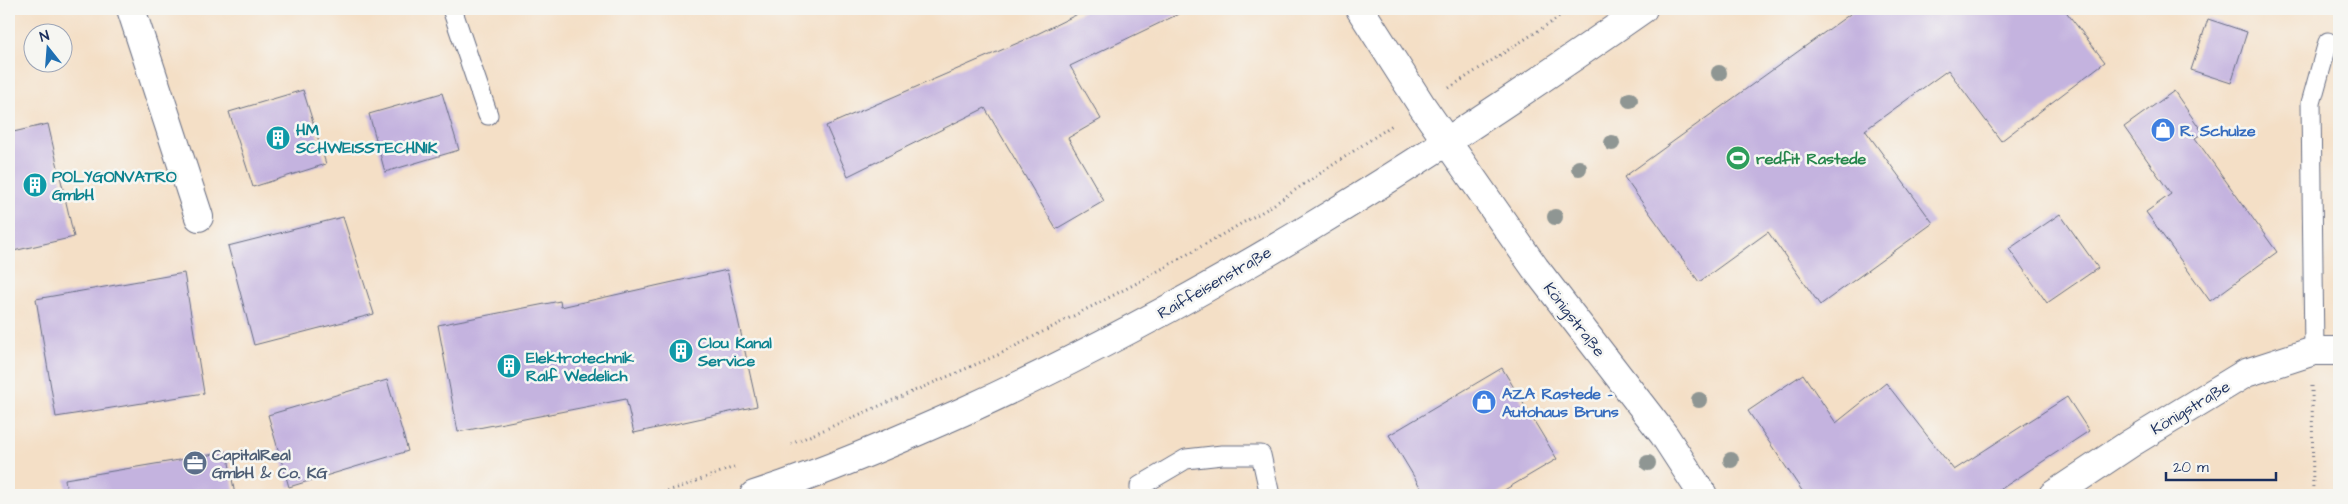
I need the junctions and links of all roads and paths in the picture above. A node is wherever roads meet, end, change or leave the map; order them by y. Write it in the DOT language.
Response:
graph roads {
  1 [pos="132,9"];
  2 [pos="452,9"];
  3 [pos="1360,9"];
  4 [pos="1572,9"];
  5 [pos="1643,9"];
  6 [pos="2328,42"];
  7 [pos="1422,106"];
  8 [pos="488,115"];
  9 [pos="1446,142"];
  10 [pos="199,217"];
  11 [pos="2327,351"];
  12 [pos="788,446"];
  13 [pos="743,463"];
  14 [pos="652,495"];
  15 [pos="754,495"];
  16 [pos="1140,495"];
  17 [pos="1270,495"];
  18 [pos="1703,495"];
  19 [pos="2053,495"];
  20 [pos="2313,495"];
  1 -- 10 [label="street"];
  2 -- 8 [label="lane"];
  3 -- 7 [label="street, Königstraße"];
  4 -- 7 [label="path"];
  5 -- 9 [label="street, Raiffeisenstraße"];
  6 -- 11 [label="lane"];
  7 -- 9 [label="street, Königstraße"];
  7 -- 12 [label="path"];
  9 -- 15 [label="street, Raiffeisenstraße"];
  9 -- 18 [label="street, Königstraße"];
  11 -- 19 [label="street, Königstraße"];
  11 -- 20 [label="path"];
  13 -- 14 [label="path"];
  16 -- 17 [label="lane"];
}
